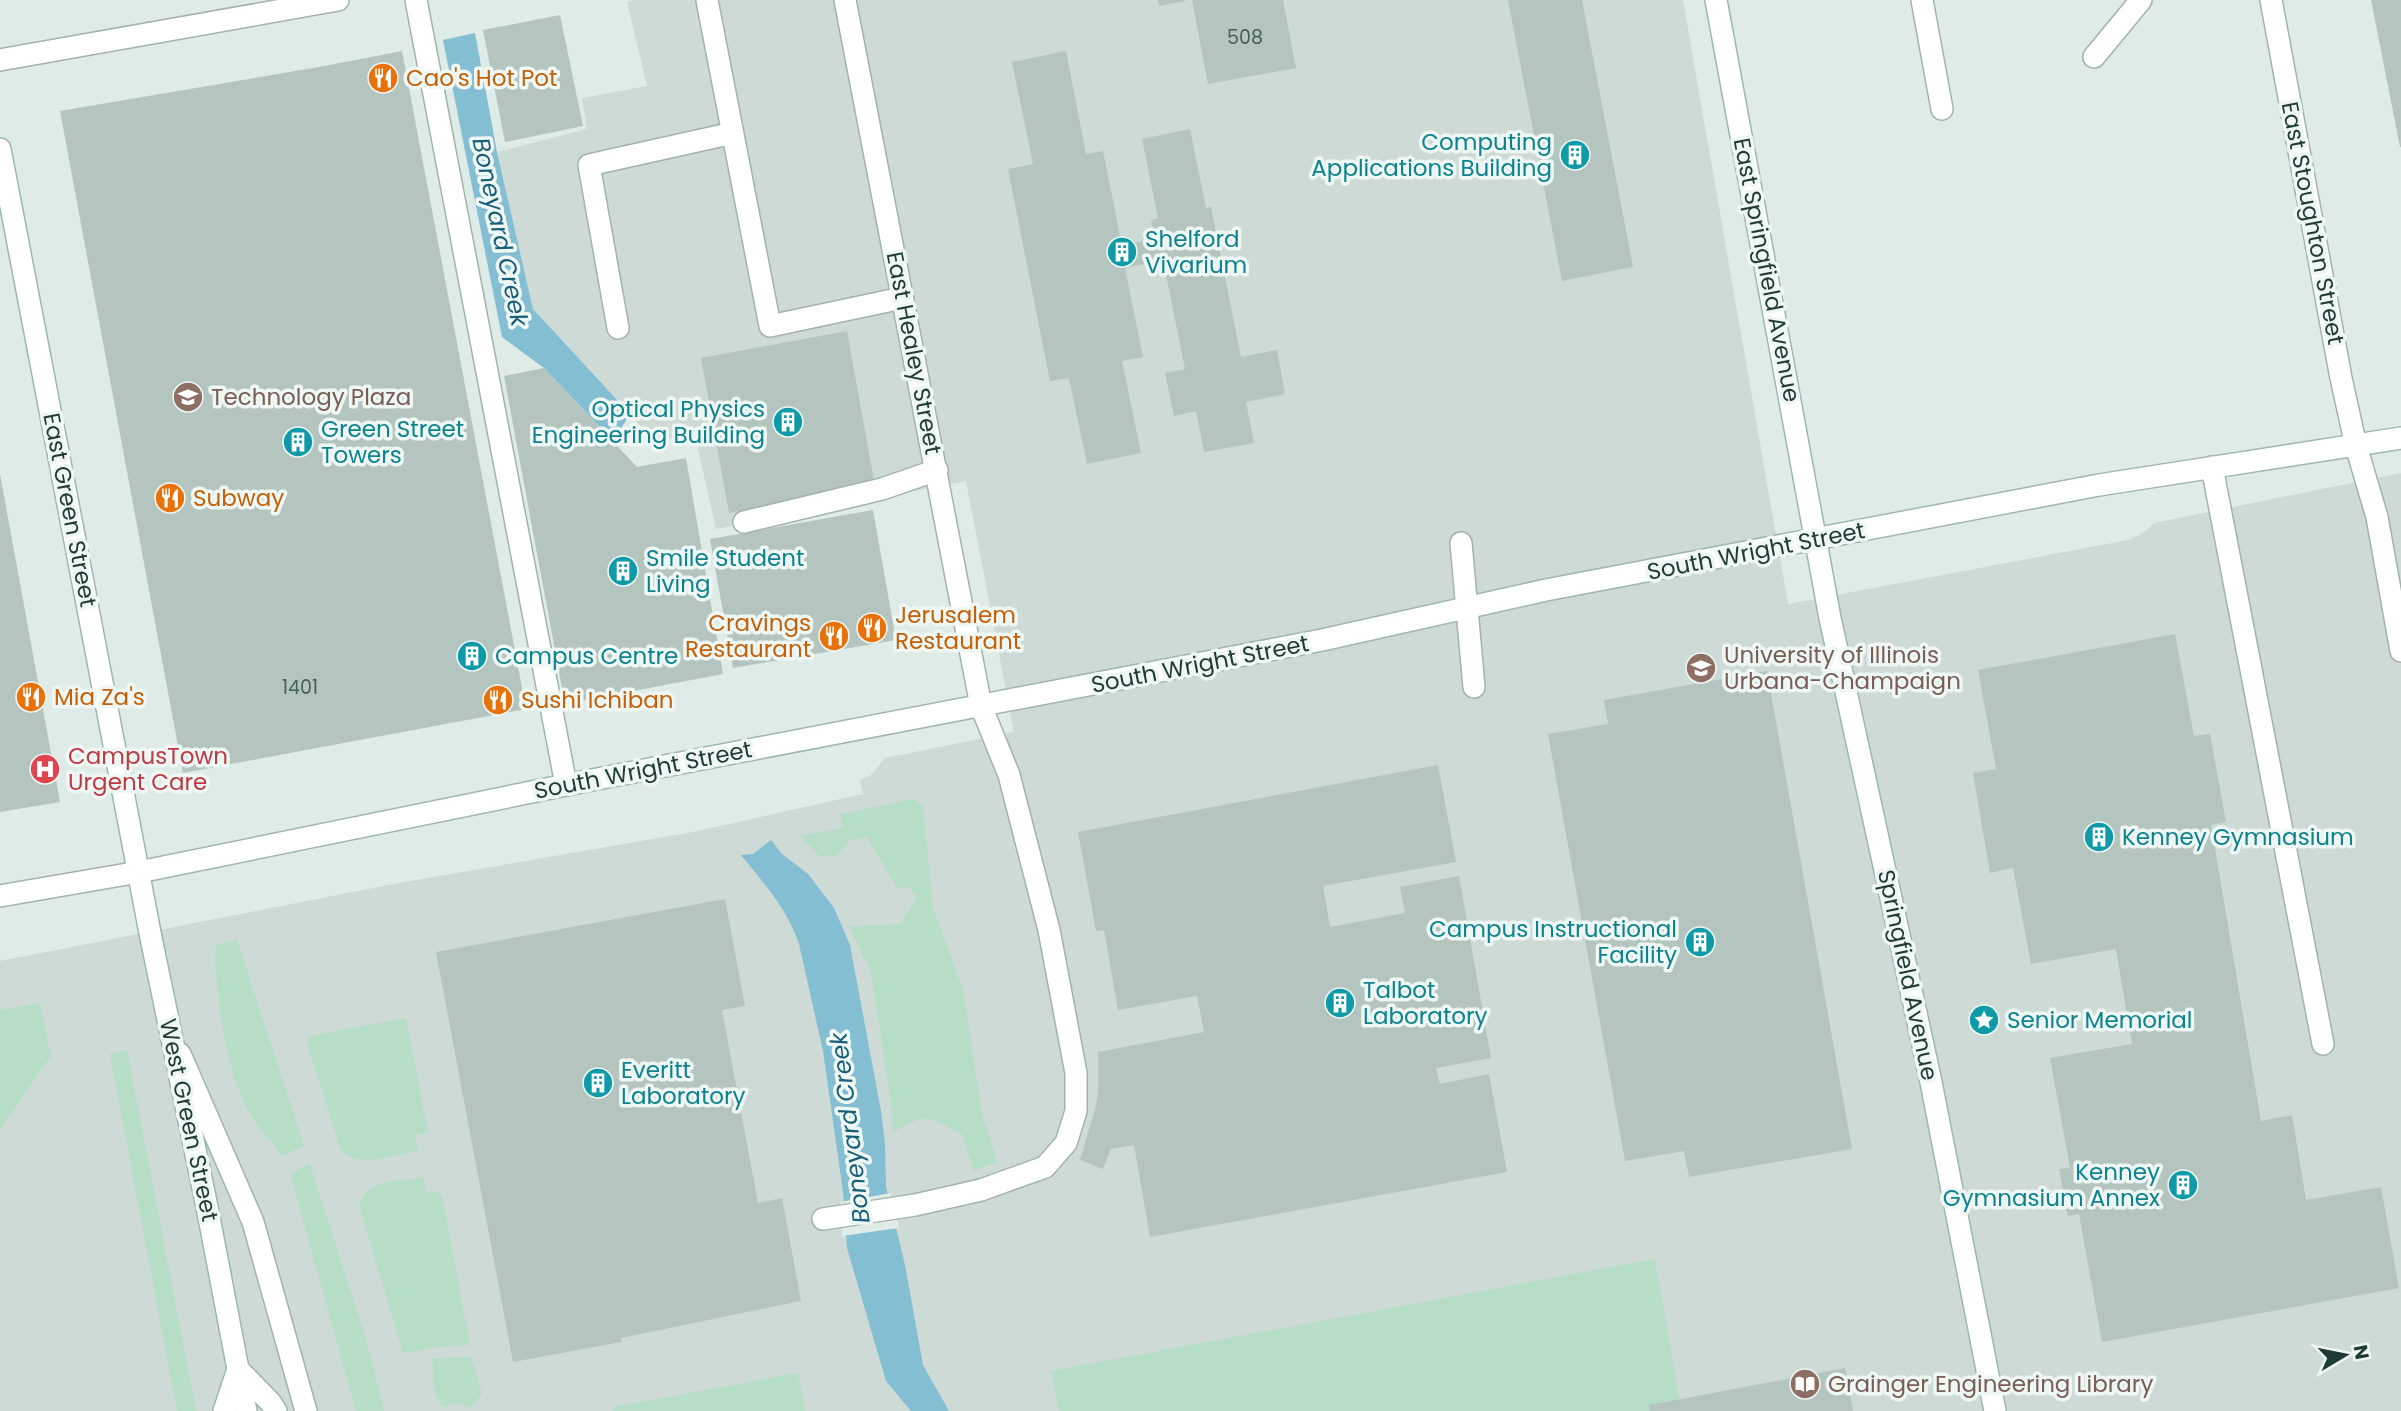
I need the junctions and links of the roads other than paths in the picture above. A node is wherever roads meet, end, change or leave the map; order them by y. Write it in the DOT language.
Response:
graph roads {
  1 [pos="338,0"];
  2 [pos="416,0"];
  3 [pos="707,0"];
  4 [pos="845,0"];
  5 [pos="1716,0"];
  6 [pos="1922,0"];
  7 [pos="2141,0"];
  8 [pos="2271,0"];
  9 [pos="2094,57"];
  10 [pos="0,60"];
  11 [pos="1942,109"];
  12 [pos="733,134"];
  13 [pos="0,149"];
  14 [pos="902,298"];
  15 [pos="618,328"];
  16 [pos="2401,438"];
  17 [pos="2356,446"];
  18 [pos="2212,467"];
  19 [pos="937,470"];
  20 [pos="744,522"];
  21 [pos="1815,540"];
  22 [pos="1461,543"];
  23 [pos="1466,608"];
  24 [pos="2401,651"];
  25 [pos="1474,687"];
  26 [pos="981,706"];
  27 [pos="566,785"];
  28 [pos="139,872"];
  29 [pos="0,897"];
  30 [pos="170,1031"];
  31 [pos="2322,1044"];
  32 [pos="828,1218"];
  33 [pos="238,1369"];
  34 [pos="224,1411"];
  35 [pos="246,1411"];
  36 [pos="276,1411"];
  37 [pos="306,1411"];
  38 [pos="1995,1411"];
  1 -- 10 [label="street"];
  2 -- 27 [label="street"];
  3 -- 12 [label="street"];
  4 -- 14 [label="street, East Healey Street"];
  5 -- 21 [label="street, East Springfield Avenue"];
  6 -- 11 [label="street"];
  7 -- 9 [label="street"];
  8 -- 17 [label="street, East Stoughton Street"];
  12 -- 14 [label="street"];
  12 -- 15 [label="street"];
  13 -- 28 [label="street, East Green Street"];
  14 -- 19 [label="street, East Healey Street"];
  16 -- 17 [label="street, South Wright Street"];
  17 -- 18 [label="street, South Wright Street"];
  17 -- 24 [label="street, East Stoughton Street"];
  18 -- 21 [label="street, South Wright Street"];
  18 -- 31 [label="street"];
  19 -- 20 [label="street"];
  19 -- 26 [label="street, East Healey Street"];
  21 -- 23 [label="street, South Wright Street"];
  21 -- 38 [label="street, Springfield Avenue"];
  22 -- 23 [label="street"];
  23 -- 25 [label="street"];
  23 -- 26 [label="street, South Wright Street"];
  26 -- 27 [label="street, South Wright Street"];
  26 -- 32 [label="street, East Healey Street"];
  27 -- 28 [label="street, South Wright Street"];
  28 -- 29 [label="street, South Wright Street"];
  28 -- 30 [label="street, West Green Street"];
  30 -- 33 [label="street, West Green Street"];
  30 -- 37 [label="street"];
  33 -- 34 [label="street, West Green Street"];
  33 -- 35 [label="street"];
  33 -- 36 [label="street"];
}
